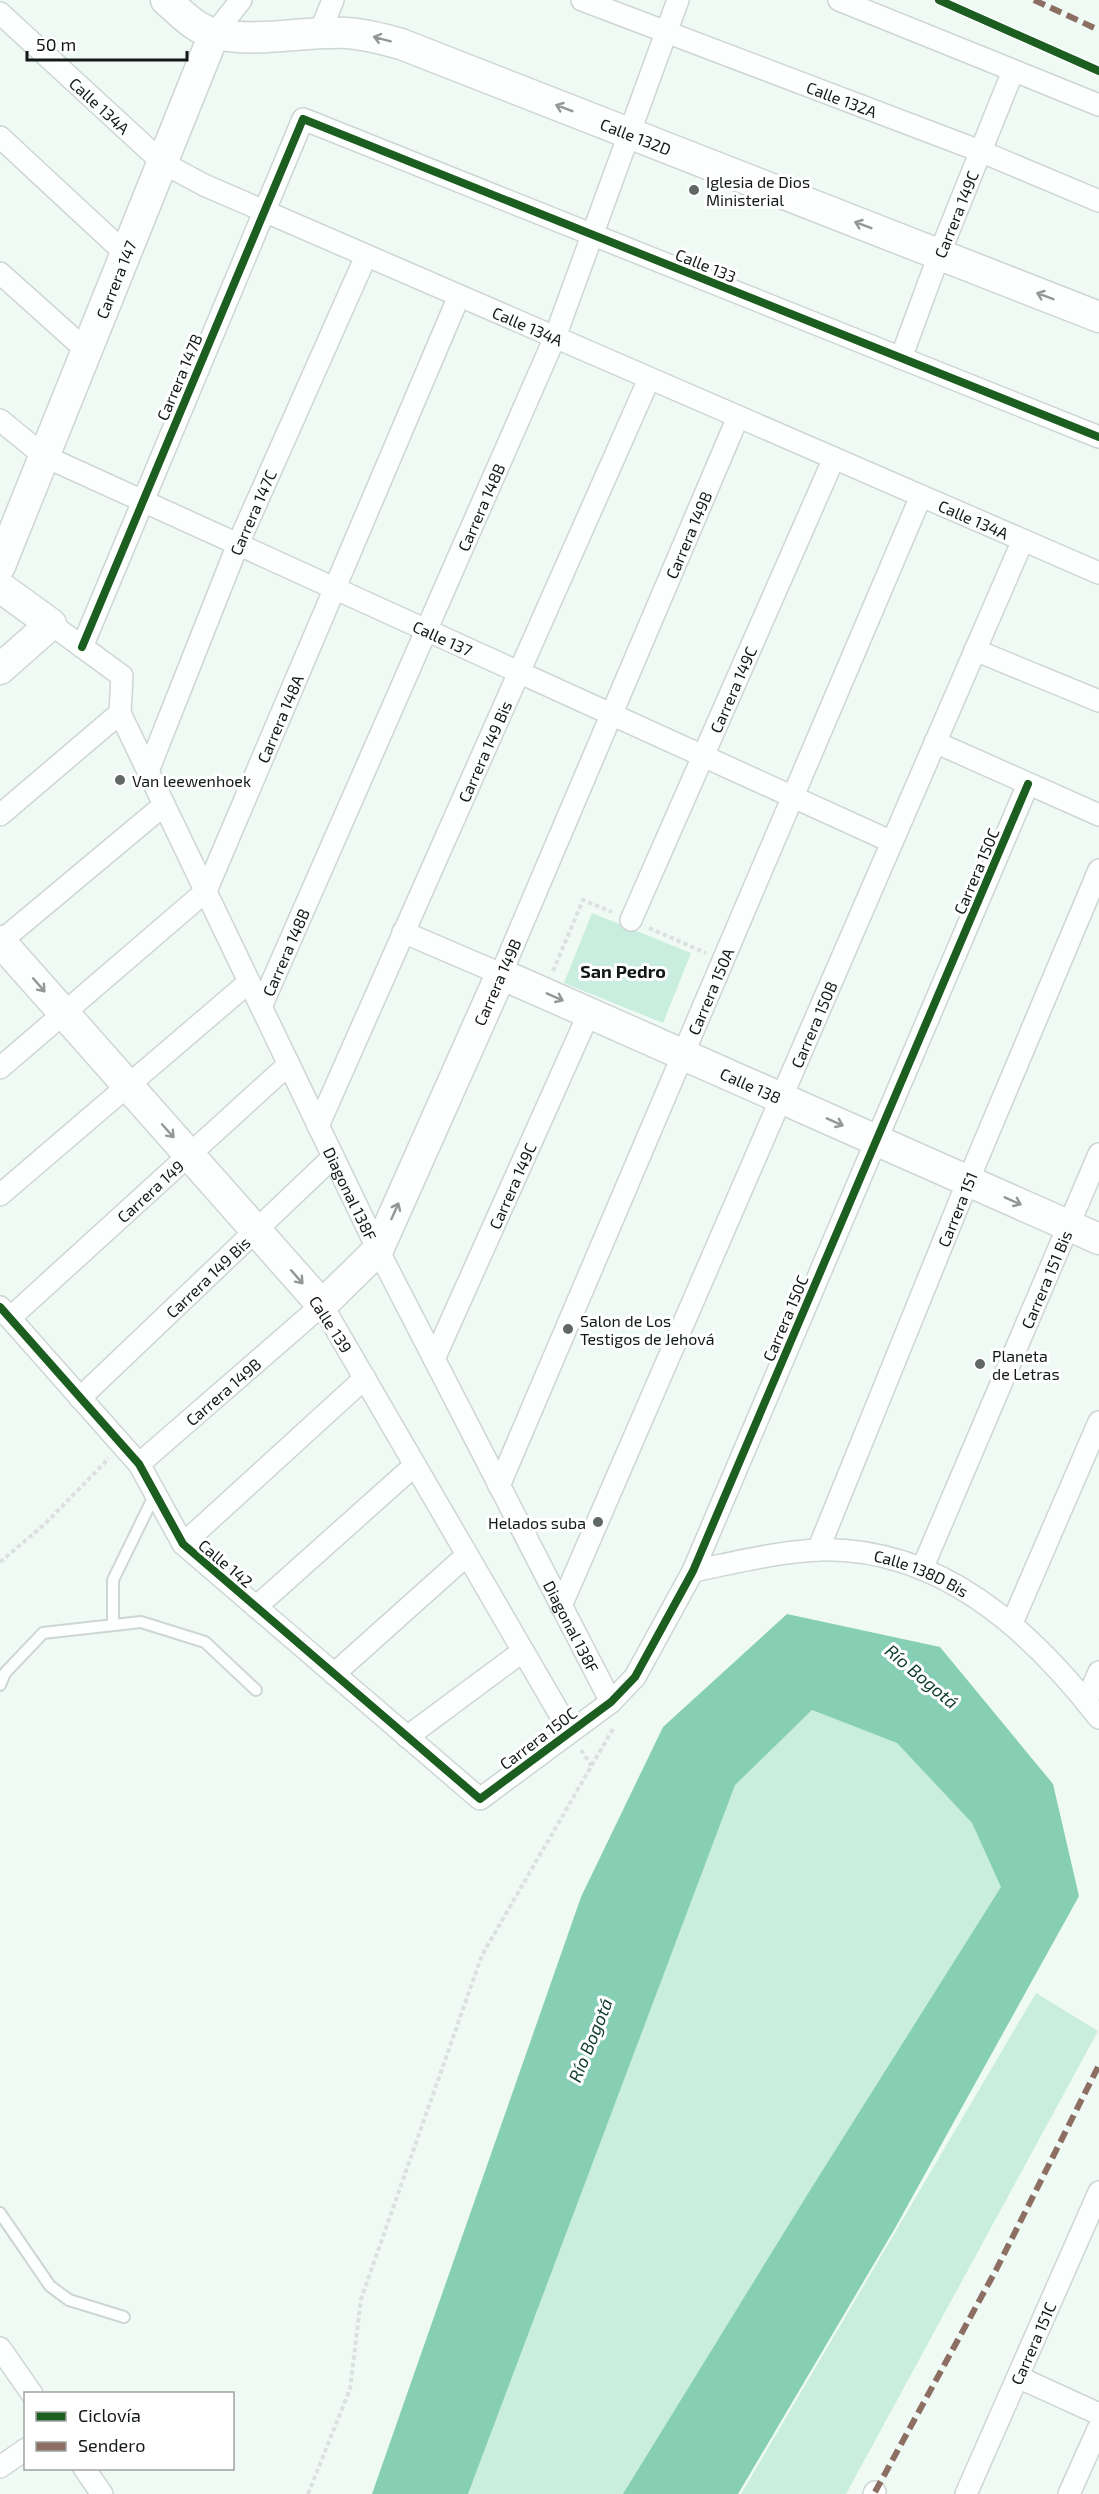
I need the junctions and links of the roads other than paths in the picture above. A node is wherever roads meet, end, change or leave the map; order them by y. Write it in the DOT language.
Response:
graph roads {
  1 [pos="166,0"];
  2 [pos="241,0"];
  3 [pos="333,0"];
  4 [pos="582,0"];
  5 [pos="678,0"];
  6 [pos="839,0"];
  7 [pos="0,13"];
  8 [pos="666,32"];
  9 [pos="214,34"];
  10 [pos="319,34"];
  11 [pos="1013,71"];
  12 [pos="1099,105"];
  13 [pos="303,119"];
  14 [pos="629,134"];
  15 [pos="0,137"];
  16 [pos="980,152"];
  17 [pos="163,163"];
  18 [pos="1099,201"];
  19 [pos="264,212"];
  20 [pos="592,234"];
  21 [pos="126,254"];
  22 [pos="939,255"];
  23 [pos="366,256"];
  24 [pos="0,273"];
  25 [pos="459,296"];
  26 [pos="1099,317"];
  27 [pos="555,337"];
  28 [pos="87,351"];
  29 [pos="901,358"];
  30 [pos="650,379"];
  31 [pos="738,417"];
  32 [pos="0,420"];
  33 [pos="1099,436"];
  34 [pos="44,456"];
  35 [pos="834,458"];
  36 [pos="921,496"];
  37 [pos="142,500"];
  38 [pos="1023,540"];
  39 [pos="238,544"];
  40 [pos="0,566"];
  41 [pos="1099,573"];
  42 [pos="0,587"];
  43 [pos="333,587"];
  44 [pos="51,624"];
  45 [pos="425,629"];
  46 [pos="82,647"];
  47 [pos="975,650"];
  48 [pos="0,669"];
  49 [pos="519,672"];
  50 [pos="1099,701"];
  51 [pos="120,713"];
  52 [pos="612,714"];
  53 [pos="935,742"];
  54 [pos="703,756"];
  55 [pos="148,771"];
  56 [pos="1028,784"];
  57 [pos="793,797"];
  58 [pos="164,804"];
  59 [pos="0,815"];
  60 [pos="1099,815"];
  61 [pos="892,842"];
  62 [pos="1099,870"];
  63 [pos="206,891"];
  64 [pos="631,920"];
  65 [pos="403,932"];
  66 [pos="0,941"];
  67 [pos="501,974"];
  68 [pos="249,982"];
  69 [pos="261,1007"];
  70 [pos="63,1013"];
  71 [pos="589,1013"];
  72 [pos="683,1054"];
  73 [pos="289,1064"];
  74 [pos="0,1068"];
  75 [pos="127,1085"];
  76 [pos="781,1098"];
  77 [pos="318,1126"];
  78 [pos="876,1140"];
  79 [pos="1099,1154"];
  80 [pos="189,1155"];
  81 [pos="333,1157"];
  82 [pos="968,1181"];
  83 [pos="0,1195"];
  84 [pos="1069,1226"];
  85 [pos="255,1230"];
  86 [pos="1099,1239"];
  87 [pos="378,1250"];
  88 [pos="321,1305"];
  89 [pos="5,1312"];
  90 [pos="434,1359"];
  91 [pos="365,1378"];
  92 [pos="81,1398"];
  93 [pos="1099,1422"];
  94 [pos="139,1464"];
  95 [pos="415,1466"];
  96 [pos="499,1486"];
  97 [pos="155,1494"];
  98 [pos="183,1544"];
  99 [pos="818,1550"];
  100 [pos="467,1555"];
  101 [pos="922,1569"];
  102 [pos="693,1571"];
  103 [pos="561,1606"];
  104 [pos="256,1607"];
  105 [pos="113,1623"];
  106 [pos="1012,1623"];
  107 [pos="523,1651"];
  108 [pos="1099,1672"];
  109 [pos="334,1674"];
  110 [pos="0,1685"];
  111 [pos="256,1690"];
  112 [pos="1093,1710"];
  113 [pos="614,1712"];
  114 [pos="569,1730"];
  115 [pos="407,1737"];
  116 [pos="480,1799"];
  117 [pos="1099,2192"];
  118 [pos="0,2213"];
  119 [pos="124,2317"];
  120 [pos="0,2349"];
  121 [pos="1018,2377"];
  122 [pos="31,2392"];
  123 [pos="1099,2414"];
  124 [pos="1099,2427"];
  125 [pos="24,2450"];
  126 [pos="0,2467"];
  127 [pos="85,2470"];
  128 [pos="102,2494"];
  129 [pos="966,2494"];
  130 [pos="1069,2494"];
  1 -- 9 [label="main road, Calle 132D"];
  2 -- 9 [label="street, Carrera 147"];
  3 -- 10 [label="street"];
  4 -- 8 [label="street, Calle 132A"];
  5 -- 8 [label="street, Carrera 148B"];
  6 -- 11 [label="street"];
  7 -- 17 [label="street, Calle 134A"];
  8 -- 14 [label="street, Carrera 148B"];
  8 -- 16 [label="street, Calle 132A"];
  9 -- 10 [label="main road, Calle 132D"];
  9 -- 17 [label="main road, Carrera 147"];
  14 -- 10 [label="main road, Calle 132D, one-way"];
  11 -- 12 [label="street"];
  11 -- 16 [label="street, Carrera 149C"];
  13 -- 19 [label="street, Carrera 147B"];
  13 -- 20 [label="street, Calle 133"];
  14 -- 20 [label="street, Carrera 148B"];
  22 -- 14 [label="main road, Calle 132D, one-way"];
  15 -- 21 [label="street"];
  16 -- 18 [label="street, Calle 132A"];
  16 -- 22 [label="street, Carrera 149C"];
  17 -- 19 [label="street, Calle 134A"];
  17 -- 21 [label="main road, Carrera 147"];
  19 -- 23 [label="street, Calle 134A"];
  19 -- 37 [label="street, Carrera 147B"];
  20 -- 27 [label="street, Carrera 148B"];
  20 -- 29 [label="street, Calle 133"];
  21 -- 28 [label="main road, Carrera 147"];
  26 -- 22 [label="main road, Calle 132D, one-way"];
  22 -- 29 [label="street, Carrera 149C"];
  23 -- 25 [label="street, Calle 134A"];
  23 -- 39 [label="street, Carrera 147C"];
  24 -- 28 [label="street"];
  25 -- 27 [label="street, Calle 134A"];
  25 -- 43 [label="street, Carrera 148A"];
  27 -- 30 [label="street, Calle 134A"];
  27 -- 45 [label="street, Carrera 148B"];
  28 -- 34 [label="main road, Carrera 147"];
  29 -- 33 [label="street, Calle 133"];
  30 -- 31 [label="street, Calle 134A"];
  30 -- 49 [label="street, Carrera 149 Bis"];
  31 -- 35 [label="street, Calle 134A"];
  31 -- 52 [label="street, Carrera 149B"];
  32 -- 34 [label="street, Calle 137"];
  34 -- 37 [label="street, Calle 137"];
  34 -- 40 [label="main road, Carrera 147"];
  35 -- 36 [label="street, Calle 134A"];
  35 -- 54 [label="street, Carrera 149C"];
  36 -- 38 [label="street, Calle 134A"];
  36 -- 57 [label="street, Carrera 150A"];
  37 -- 39 [label="street, Calle 137"];
  37 -- 46 [label="street, Carrera 147B"];
  38 -- 41 [label="street, Calle 134A"];
  38 -- 47 [label="street, Carrera 150B"];
  39 -- 43 [label="street, Calle 137"];
  39 -- 55 [label="street, Carrera 147C"];
  42 -- 44 [label="main road"];
  43 -- 45 [label="street, Calle 137"];
  43 -- 63 [label="street, Carrera 148A"];
  44 -- 46 [label="street"];
  44 -- 48 [label="main road"];
  45 -- 49 [label="street, Calle 137"];
  45 -- 69 [label="street, Carrera 148B"];
  46 -- 51 [label="street, Diagonal 138F"];
  47 -- 50 [label="street"];
  47 -- 53 [label="street, Carrera 150B"];
  49 -- 52 [label="street, Calle 137"];
  49 -- 65 [label="street, Carrera 149 Bis"];
  51 -- 55 [label="street, Diagonal 138F"];
  51 -- 59 [label="street"];
  52 -- 54 [label="street, Calle 137"];
  52 -- 67 [label="street, Carrera 149B"];
  53 -- 56 [label="street"];
  53 -- 61 [label="street, Carrera 150B"];
  54 -- 57 [label="street, Calle 137"];
  54 -- 64 [label="street, Carrera 149C"];
  55 -- 58 [label="street, Diagonal 138F"];
  56 -- 60 [label="street"];
  56 -- 78 [label="street, Carrera 150C"];
  57 -- 61 [label="street, Calle 137"];
  57 -- 72 [label="street, Carrera 150A"];
  58 -- 63 [label="street, Diagonal 138F"];
  58 -- 66 [label="street"];
  61 -- 76 [label="street, Carrera 150B"];
  62 -- 82 [label="street, Carrera 151"];
  63 -- 68 [label="street, Diagonal 138F"];
  63 -- 70 [label="street, Carrera 148A"];
  65 -- 67 [label="street, Calle 138"];
  65 -- 77 [label="street, Carrera 149 Bis"];
  66 -- 70 [label="main road, Calle 139, one-way"];
  67 -- 71 [label="main road, Calle 138, one-way"];
  87 -- 67 [label="main road, Carrera 149B, one-way"];
  68 -- 69 [label="street, Diagonal 138F"];
  68 -- 75 [label="street, Carrera 148B"];
  69 -- 73 [label="street, Diagonal 138F"];
  70 -- 74 [label="street, Carrera 148A"];
  70 -- 75 [label="main road, Calle 139"];
  71 -- 72 [label="main road, Calle 138"];
  71 -- 90 [label="street, Carrera 149C"];
  72 -- 76 [label="main road, Calle 138"];
  72 -- 96 [label="street, Carrera 150A"];
  73 -- 77 [label="street, Diagonal 138F"];
  73 -- 80 [label="street, Carrera 149"];
  75 -- 80 [label="main road, Calle 139, one-way"];
  75 -- 83 [label="street, Carrera 148B"];
  76 -- 78 [label="main road, Calle 138, one-way"];
  76 -- 103 [label="street, Carrera 150B"];
  77 -- 81 [label="street, Diagonal 138F"];
  78 -- 82 [label="main road, Calle 138"];
  78 -- 102 [label="street, Carrera 150C"];
  79 -- 84 [label="street, Carrera 151 Bis"];
  80 -- 85 [label="main road, Calle 139"];
  80 -- 89 [label="street, Carrera 149"];
  81 -- 85 [label="street, Carrera 149 Bis"];
  81 -- 87 [label="street, Diagonal 138F"];
  82 -- 84 [label="main road, Calle 138, one-way"];
  82 -- 99 [label="street, Carrera 151"];
  84 -- 86 [label="main road, Calle 138"];
  84 -- 101 [label="street, Carrera 151 Bis"];
  85 -- 88 [label="main road, Calle 139, one-way"];
  85 -- 92 [label="street, Carrera 149 Bis"];
  87 -- 88 [label="main road, Carrera 149B"];
  87 -- 90 [label="street, Diagonal 138F"];
  88 -- 91 [label="street, Calle 139"];
  88 -- 94 [label="street, Carrera 149B"];
  89 -- 92 [label="street, Calle 142"];
  90 -- 96 [label="street, Diagonal 138F"];
  91 -- 95 [label="street, Calle 139"];
  91 -- 98 [label="street"];
  92 -- 94 [label="street, Calle 142"];
  93 -- 106 [label="street"];
  94 -- 97 [label="street, Calle 142"];
  95 -- 100 [label="street, Calle 139"];
  95 -- 104 [label="street"];
  96 -- 103 [label="street, Diagonal 138F"];
  97 -- 98 [label="street, Calle 142"];
  97 -- 105 [label="lane"];
  98 -- 104 [label="street, Calle 142"];
  99 -- 101 [label="street, Calle 138D Bis"];
  99 -- 102 [label="street, Calle 138D Bis"];
  100 -- 107 [label="street, Calle 139"];
  100 -- 109 [label="street"];
  101 -- 106 [label="street, Calle 138D Bis"];
  102 -- 113 [label="street, Carrera 150C"];
  103 -- 113 [label="street, Diagonal 138F"];
  104 -- 109 [label="street, Calle 142"];
  105 -- 110 [label="lane"];
  105 -- 111 [label="lane"];
  106 -- 112 [label="street, Calle 138D Bis"];
  107 -- 114 [label="street, Calle 139"];
  107 -- 115 [label="street"];
  108 -- 112 [label="street"];
  109 -- 115 [label="street, Calle 142"];
  113 -- 114 [label="street, Carrera 150C"];
  114 -- 116 [label="street, Carrera 150C"];
  115 -- 116 [label="street, Calle 142"];
  117 -- 121 [label="street, Carrera 151C"];
  118 -- 119 [label="lane"];
  120 -- 122 [label="street"];
  121 -- 123 [label="street"];
  121 -- 129 [label="street, Carrera 151C"];
  124 -- 130 [label="street"];
  125 -- 126 [label="street"];
  127 -- 128 [label="street"];
}
